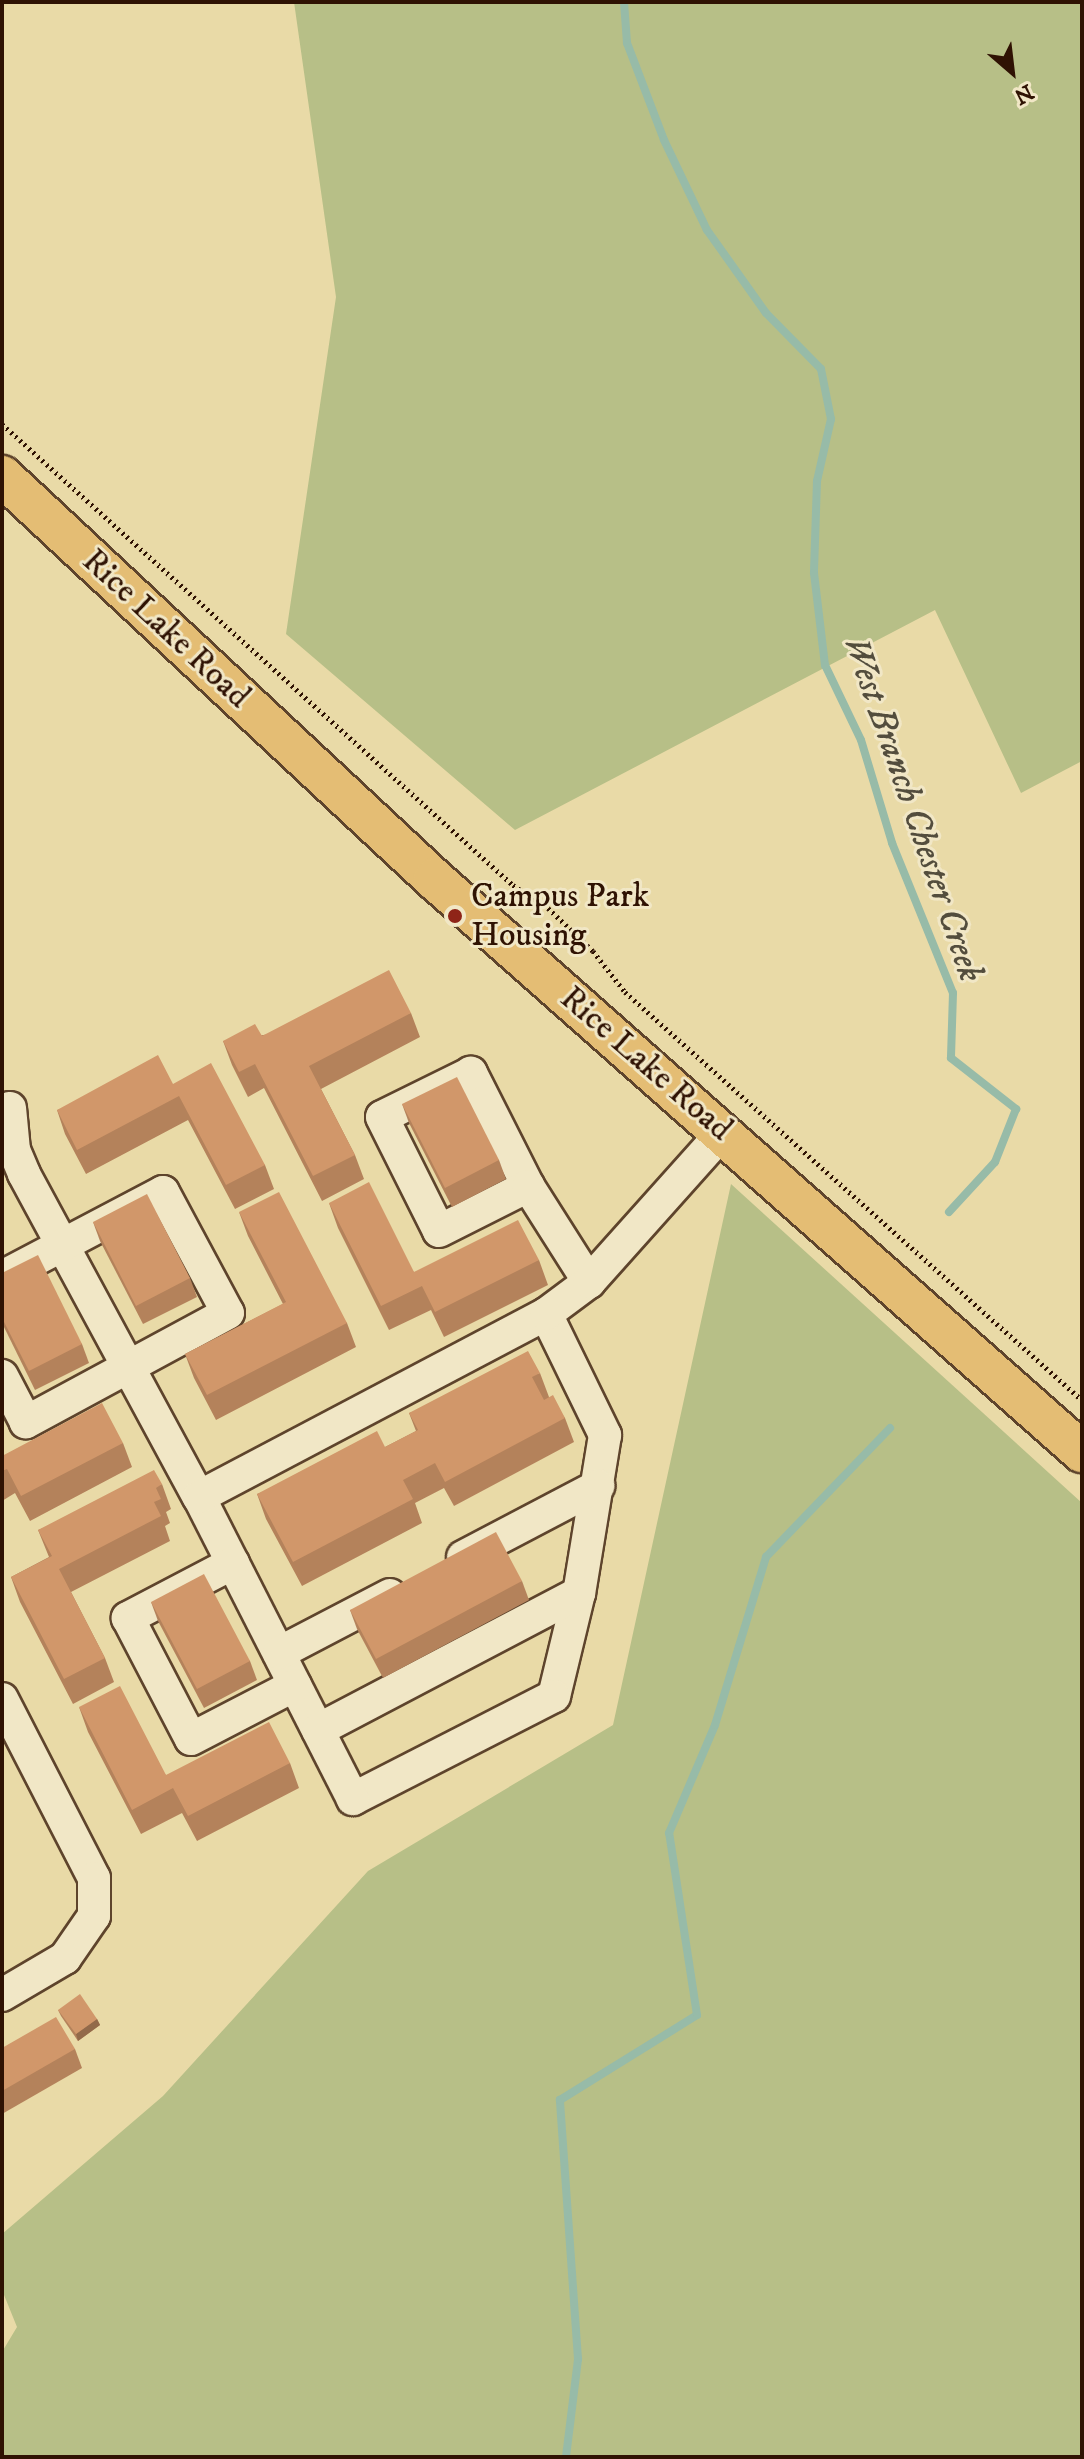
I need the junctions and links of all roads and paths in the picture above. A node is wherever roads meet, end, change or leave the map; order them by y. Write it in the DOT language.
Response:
graph roads {
  1 [pos="2,424"];
  2 [pos="2,476"];
  3 [pos="10,1108"];
  4 [pos="723,1132"];
  5 [pos="528,1186"];
  6 [pos="62,1246"];
  7 [pos="2,1277"];
  8 [pos="589,1282"];
  9 [pos="546,1314"];
  10 [pos="129,1368"];
  11 [pos="2,1376"];
  12 [pos="1082,1400"];
  13 [pos="1082,1452"];
  14 [pos="598,1486"];
  15 [pos="199,1497"];
  16 [pos="233,1563"];
  17 [pos="579,1593"];
  18 [pos="279,1653"];
  19 [pos="295,1685"];
  20 [pos="2,1699"];
  21 [pos="318,1730"];
  22 [pos="2,1995"];
  1 -- 12 [label="path"];
  2 -- 4 [label="main road, Rice Lake Road"];
  3 -- 6 [label="street"];
  4 -- 8 [label="street"];
  4 -- 13 [label="main road, Rice Lake Road"];
  5 -- 5 [label="street"];
  5 -- 8 [label="street"];
  6 -- 7 [label="street"];
  6 -- 10 [label="street"];
  6 -- 10 [label="street"];
  8 -- 9 [label="street"];
  9 -- 14 [label="street"];
  9 -- 15 [label="street"];
  10 -- 11 [label="street"];
  10 -- 15 [label="street"];
  14 -- 17 [label="street"];
  14 -- 18 [label="street"];
  15 -- 16 [label="street"];
  16 -- 18 [label="street"];
  16 -- 19 [label="street"];
  17 -- 21 [label="street"];
  17 -- 21 [label="street"];
  18 -- 19 [label="street"];
  19 -- 21 [label="street"];
  20 -- 22 [label="street"];
}
